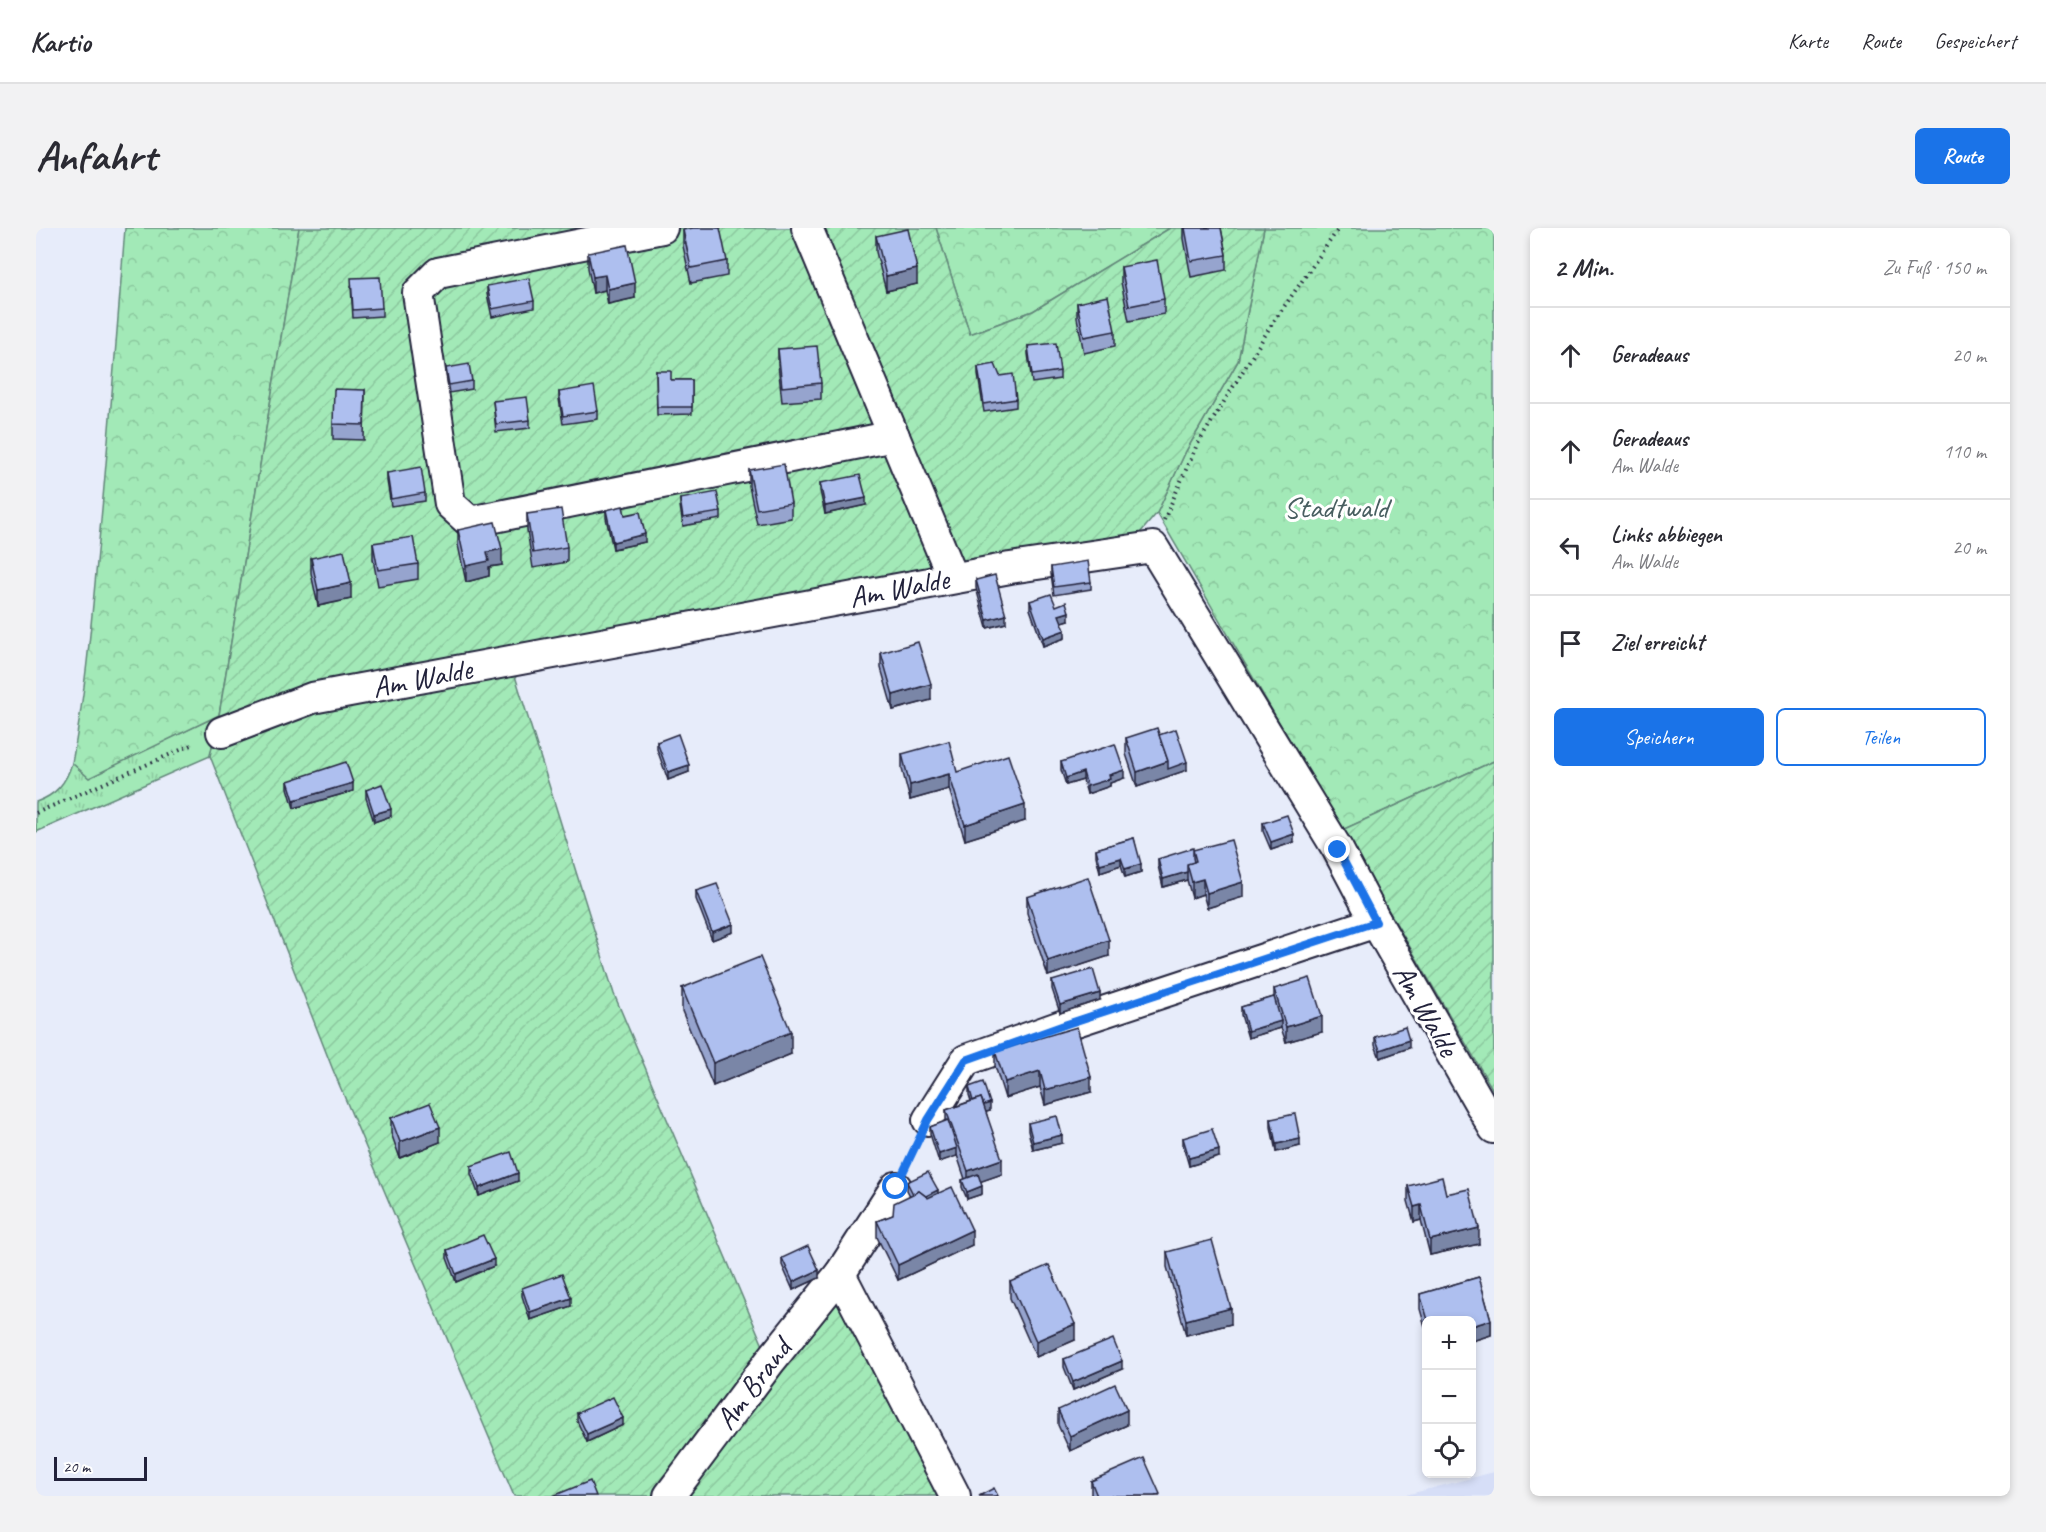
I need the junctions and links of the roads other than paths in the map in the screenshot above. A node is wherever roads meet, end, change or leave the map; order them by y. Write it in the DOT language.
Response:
graph roads {
  1 [pos="662,228"];
  2 [pos="807,228"];
  3 [pos="894,436"];
  4 [pos="953,578"];
  5 [pos="222,732"];
  6 [pos="1376,922"];
  7 [pos="928,1120"];
  8 [pos="1494,1128"];
  9 [pos="896,1187"];
  10 [pos="840,1274"];
  11 [pos="669,1496"];
  12 [pos="955,1496"];
  1 -- 3 [label="street"];
  2 -- 3 [label="street"];
  3 -- 4 [label="street"];
  4 -- 5 [label="street, Am Walde"];
  4 -- 6 [label="street, Am Walde"];
  6 -- 7 [label="street"];
  6 -- 8 [label="street, Am Walde"];
  9 -- 10 [label="street, Am Brand"];
  10 -- 11 [label="street, Am Brand"];
  10 -- 12 [label="street"];
}
